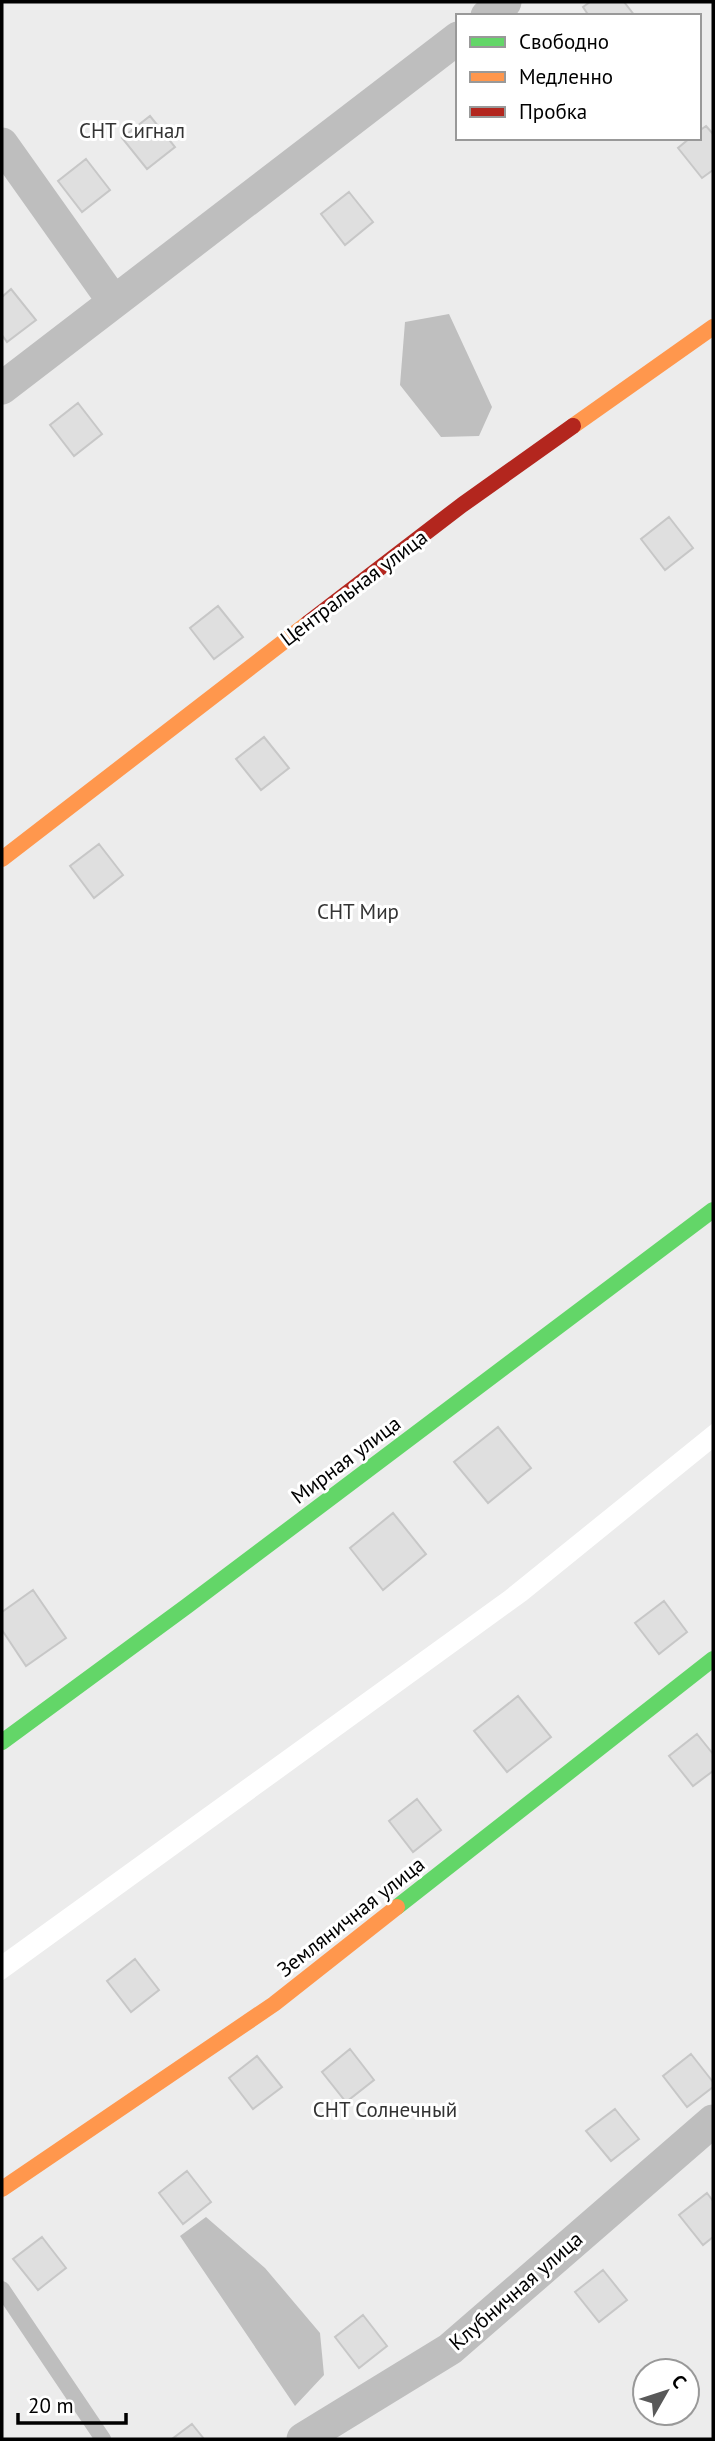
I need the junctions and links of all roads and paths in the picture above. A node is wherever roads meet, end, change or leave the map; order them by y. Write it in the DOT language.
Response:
graph roads {
  1 [pos="505,2"];
  2 [pos="490,14"];
  3 [pos="456,40"];
  4 [pos="2,144"];
  5 [pos="114,302"];
  6 [pos="713,327"];
  7 [pos="2,388"];
  8 [pos="2,859"];
  9 [pos="713,1210"];
  10 [pos="713,1659"];
  11 [pos="2,1742"];
  12 [pos="713,2121"];
  13 [pos="2,2189"];
  14 [pos="2,2289"];
  15 [pos="103,2439"];
  16 [pos="303,2439"];
  1 -- 2 [label="street"];
  3 -- 5 [label="street"];
  4 -- 5 [label="street"];
  5 -- 7 [label="street"];
  6 -- 8 [label="street, Центральная улица"];
  9 -- 11 [label="street, Мирная улица"];
  10 -- 13 [label="street, Земляничная улица"];
  12 -- 16 [label="street, Клубничная улица"];
  14 -- 15 [label="lane"];
}
